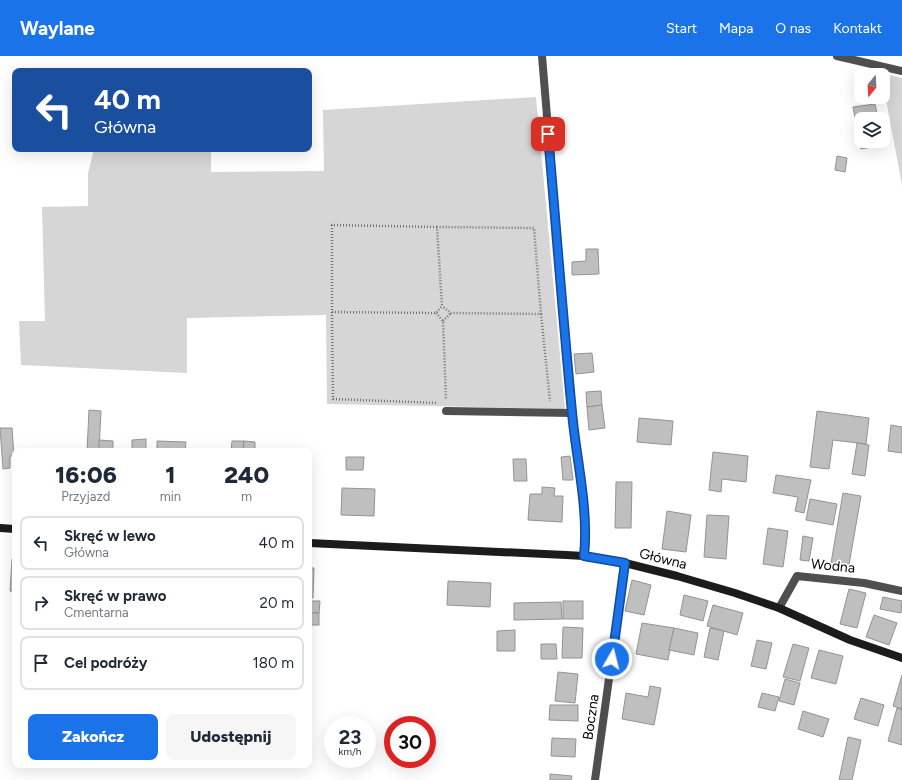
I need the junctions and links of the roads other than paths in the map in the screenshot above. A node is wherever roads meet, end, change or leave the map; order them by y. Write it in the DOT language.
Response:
graph roads {
  1 [pos="542,56"];
  2 [pos="837,56"];
  3 [pos="902,71"];
  4 [pos="446,407"];
  5 [pos="572,413"];
  6 [pos="0,528"];
  7 [pos="12,529"];
  8 [pos="312,543"];
  9 [pos="584,556"];
  10 [pos="625,563"];
  11 [pos="902,591"];
  12 [pos="780,608"];
  13 [pos="902,658"];
  14 [pos="595,780"];
  1 -- 5 [label="street"];
  2 -- 3 [label="street"];
  4 -- 5 [label="street"];
  5 -- 9 [label="street"];
  6 -- 7 [label="street"];
  8 -- 9 [label="street, Główna"];
  9 -- 10 [label="street, Główna"];
  10 -- 12 [label="street, Główna"];
  10 -- 14 [label="street, Boczna"];
  11 -- 12 [label="street, Wodna"];
  12 -- 13 [label="street, Główna"];
}
